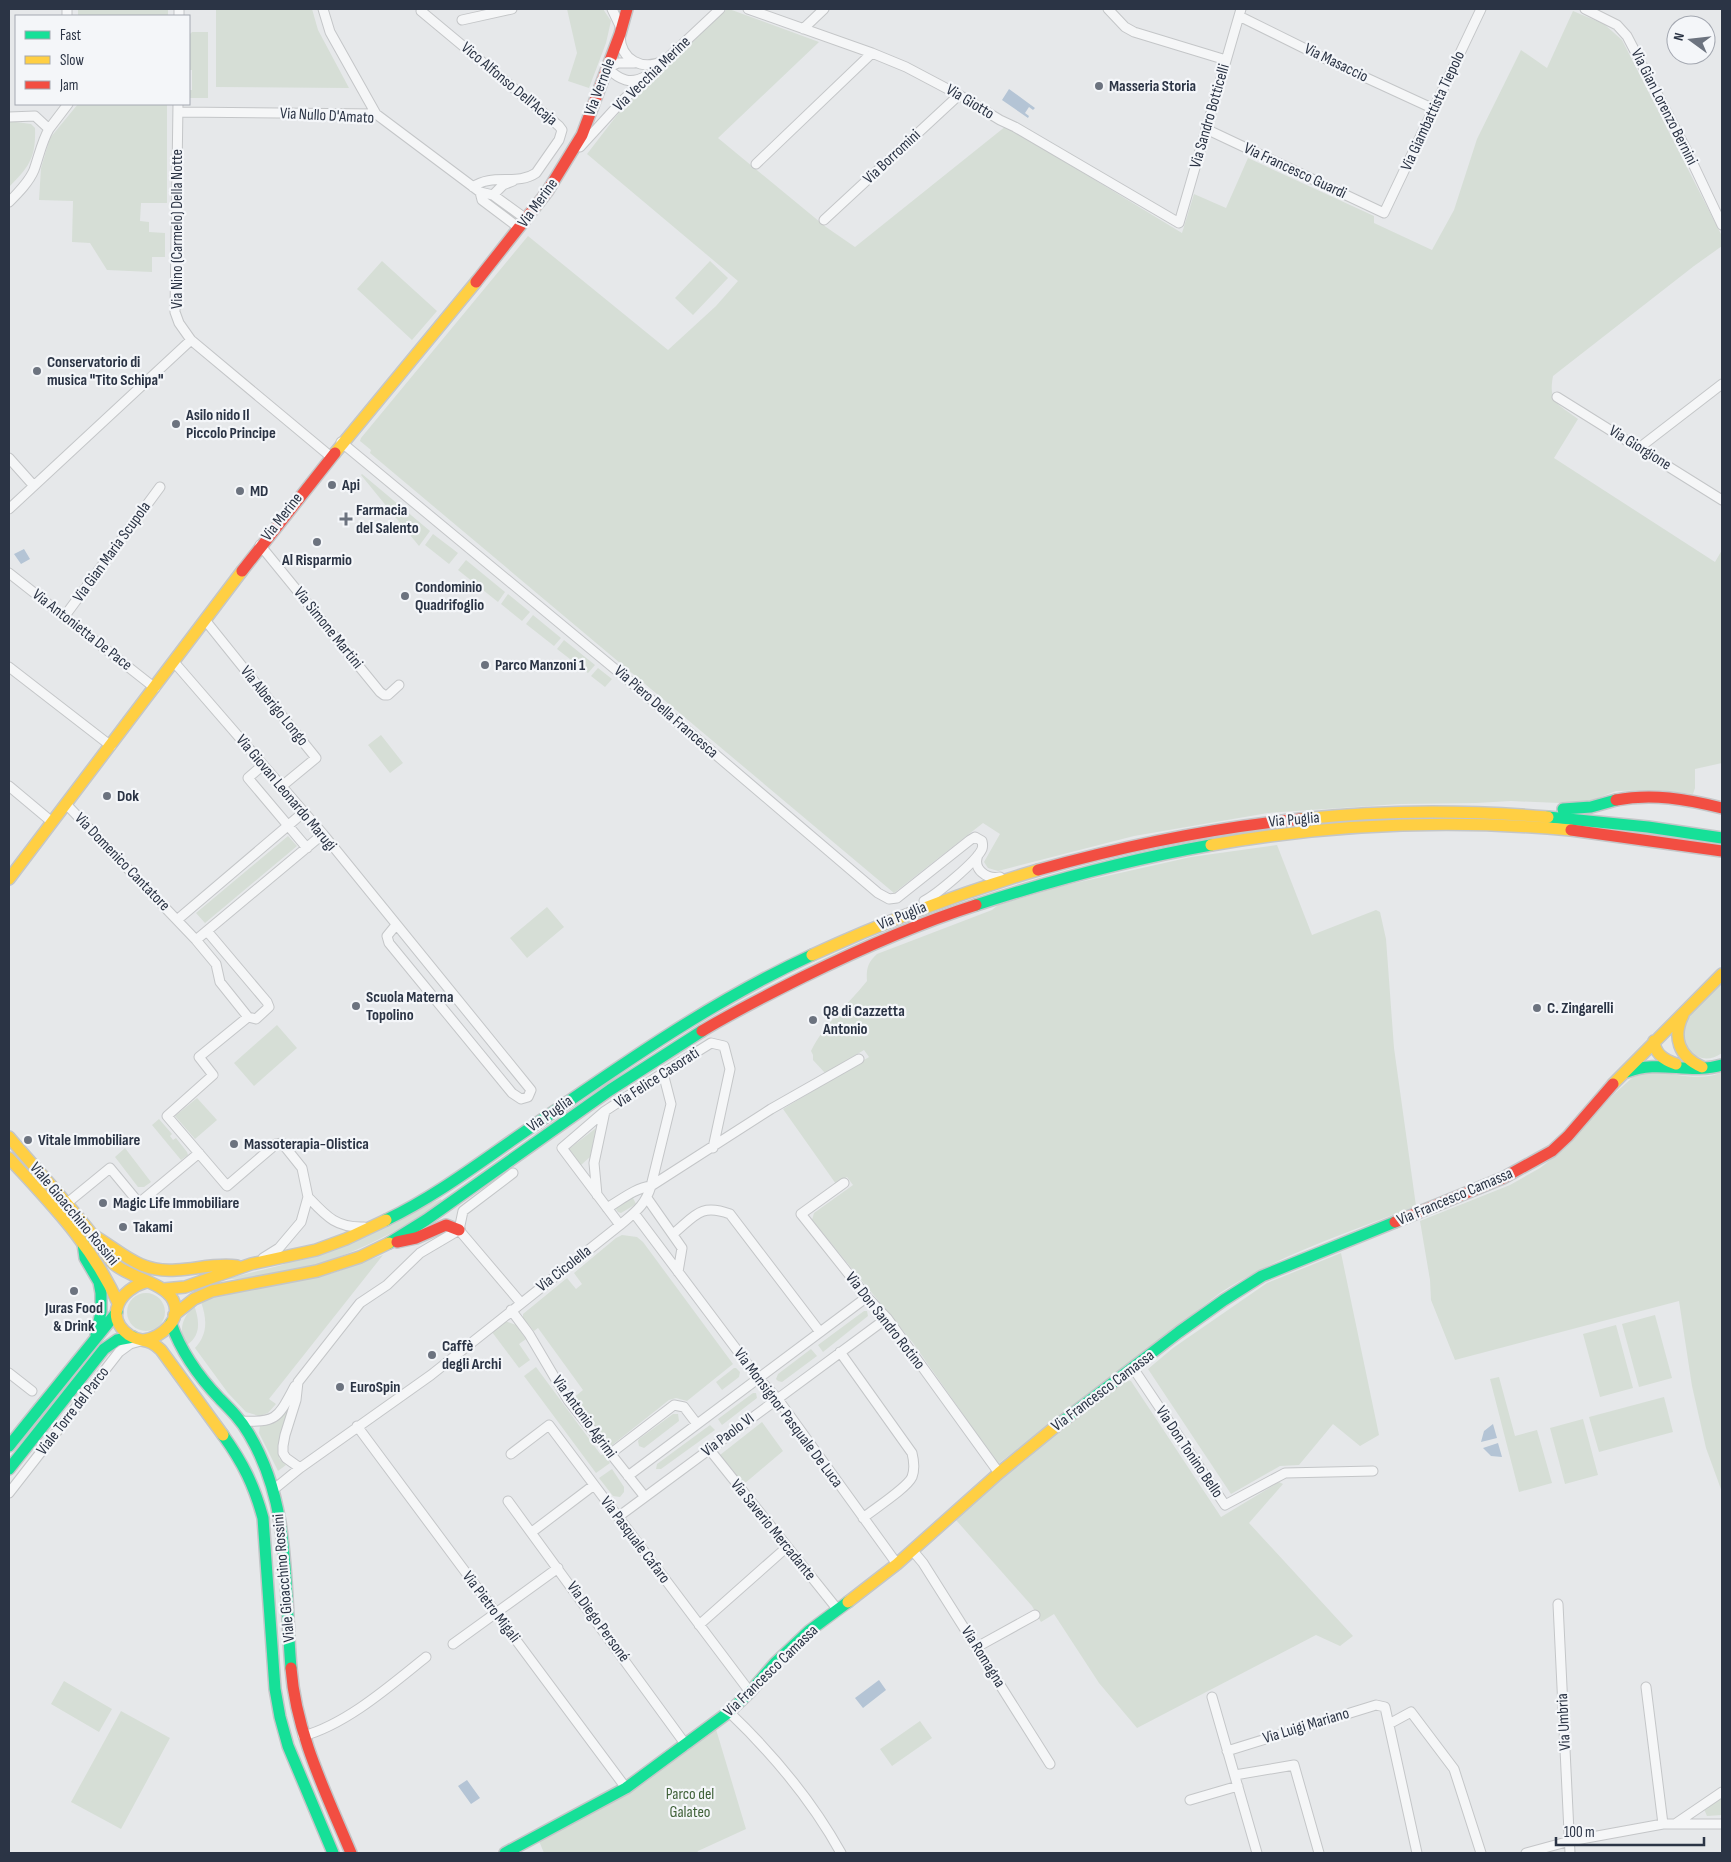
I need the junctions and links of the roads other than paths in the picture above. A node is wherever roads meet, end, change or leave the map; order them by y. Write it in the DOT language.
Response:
graph roads {
  1 [pos="323,9"];
  2 [pos="512,9"];
  3 [pos="612,9"];
  4 [pos="627,9"];
  5 [pos="720,9"];
  6 [pos="748,9"];
  7 [pos="824,9"];
  8 [pos="1108,9"];
  9 [pos="1481,9"];
  10 [pos="1584,9"];
  11 [pos="421,11"];
  12 [pos="1240,12"];
  13 [pos="462,20"];
  14 [pos="804,29"];
  15 [pos="620,31"];
  16 [pos="872,53"];
  17 [pos="668,59"];
  18 [pos="1226,60"];
  19 [pos="634,63"];
  20 [pos="607,68"];
  21 [pos="653,73"];
  22 [pos="959,95"];
  23 [pos="67,105"];
  24 [pos="178,108"];
  25 [pos="1434,109"];
  26 [pos="376,114"];
  27 [pos="9,117"];
  28 [pos="49,129"];
  29 [pos="1206,130"];
  30 [pos="566,163"];
  31 [pos="756,164"];
  32 [pos="516,180"];
  33 [pos="476,190"];
  34 [pos="493,194"];
  35 [pos="9,202"];
  36 [pos="1384,213"];
  37 [pos="824,220"];
  38 [pos="1179,223"];
  39 [pos="522,224"];
  40 [pos="1722,224"];
  41 [pos="191,340"];
  42 [pos="1722,384"];
  43 [pos="1557,397"];
  44 [pos="342,442"];
  45 [pos="1639,448"];
  46 [pos="330,456"];
  47 [pos="9,458"];
  48 [pos="34,486"];
  49 [pos="160,487"];
  50 [pos="1722,500"];
  51 [pos="9,509"];
  52 [pos="260,545"];
  53 [pos="9,573"];
  54 [pos="64,617"];
  55 [pos="205,620"];
  56 [pos="174,662"];
  57 [pos="9,667"];
  58 [pos="399,685"];
  59 [pos="154,688"];
  60 [pos="111,746"];
  61 [pos="264,765"];
  62 [pos="9,786"];
  63 [pos="282,786"];
  64 [pos="66,804"];
  65 [pos="1722,808"];
  66 [pos="304,812"];
  67 [pos="1480,813"];
  68 [pos="52,822"];
  69 [pos="288,826"];
  70 [pos="322,834"];
  71 [pos="1722,838"];
  72 [pos="307,848"];
  73 [pos="1722,851"];
  74 [pos="978,855"];
  75 [pos="1030,871"];
  76 [pos="9,879"];
  77 [pos="898,916"];
  78 [pos="177,920"];
  79 [pos="396,926"];
  80 [pos="207,931"];
  81 [pos="196,940"];
  82 [pos="1722,974"];
  83 [pos="452,993"];
  84 [pos="438,1003"];
  85 [pos="1687,1008"];
  86 [pos="248,1017"];
  87 [pos="1654,1041"];
  88 [pos="859,1059"];
  89 [pos="1685,1062"];
  90 [pos="1722,1065"];
  91 [pos="662,1073"];
  92 [pos="1620,1076"];
  93 [pos="606,1111"];
  94 [pos="9,1136"];
  95 [pos="713,1148"];
  96 [pos="199,1153"];
  97 [pos="9,1158"];
  98 [pos="513,1173"];
  99 [pos="844,1182"];
  100 [pos="651,1186"];
  101 [pos="634,1192"];
  102 [pos="597,1195"];
  103 [pos="308,1197"];
  104 [pos="645,1202"];
  105 [pos="66,1204"];
  106 [pos="607,1208"];
  107 [pos="634,1213"];
  108 [pos="620,1225"];
  109 [pos="371,1226"];
  110 [pos="459,1230"];
  111 [pos="673,1234"];
  112 [pos="93,1235"];
  113 [pos="83,1244"];
  114 [pos="386,1245"];
  115 [pos="254,1263"];
  116 [pos="241,1266"];
  117 [pos="678,1272"];
  118 [pos="146,1282"];
  119 [pos="164,1289"];
  120 [pos="868,1297"];
  121 [pos="520,1303"];
  122 [pos="117,1308"];
  123 [pos="511,1310"];
  124 [pos="887,1318"];
  125 [pos="173,1319"];
  126 [pos="820,1332"];
  127 [pos="96,1337"];
  128 [pos="138,1339"];
  129 [pos="840,1352"];
  130 [pos="1133,1368"];
  131 [pos="9,1373"];
  132 [pos="758,1378"];
  133 [pos="298,1382"];
  134 [pos="32,1391"];
  135 [pos="777,1398"];
  136 [pos="241,1421"];
  137 [pos="697,1424"];
  138 [pos="357,1426"];
  139 [pos="9,1446"];
  140 [pos="709,1449"];
  141 [pos="511,1454"];
  142 [pos="610,1454"];
  143 [pos="300,1468"];
  144 [pos="9,1469"];
  145 [pos="1373,1471"];
  146 [pos="999,1473"];
  147 [pos="628,1476"];
  148 [pos="594,1484"];
  149 [pos="274,1490"];
  150 [pos="9,1493"];
  151 [pos="645,1497"];
  152 [pos="508,1501"];
  153 [pos="618,1517"];
  154 [pos="863,1518"];
  155 [pos="532,1532"];
  156 [pos="787,1547"];
  157 [pos="913,1550"];
  158 [pos="897,1564"];
  159 [pos="558,1568"];
  160 [pos="1558,1604"];
  161 [pos="838,1610"];
  162 [pos="496,1613"];
  163 [pos="1034,1615"];
  164 [pos="699,1625"];
  165 [pos="453,1644"];
  166 [pos="977,1647"];
  167 [pos="426,1657"];
  168 [pos="1646,1687"];
  169 [pos="750,1692"];
  170 [pos="1212,1697"];
  171 [pos="729,1712"];
  172 [pos="1389,1724"];
  173 [pos="303,1736"];
  174 [pos="686,1745"];
  175 [pos="1228,1751"];
  176 [pos="1050,1764"];
  177 [pos="1235,1776"];
  178 [pos="1238,1786"];
  179 [pos="626,1788"];
  180 [pos="1722,1792"];
  181 [pos="1190,1800"];
  182 [pos="1663,1824"];
  183 [pos="1675,1824"];
  184 [pos="1722,1824"];
  185 [pos="1570,1841"];
  186 [pos="333,1853"];
  187 [pos="352,1853"];
  188 [pos="505,1853"];
  189 [pos="841,1853"];
  190 [pos="1257,1853"];
  191 [pos="1319,1853"];
  192 [pos="1417,1853"];
  193 [pos="1481,1853"];
  194 [pos="1526,1853"];
  195 [pos="1570,1853"];
  1 -- 26 [label="street"];
  2 -- 13 [label="street"];
  3 -- 15 [label="street"];
  4 -- 15 [label="main road, Via Vernole"];
  5 -- 17 [label="street, Via Vecchia Merine"];
  6 -- 14 [label="street, Via Giotto"];
  7 -- 14 [label="street"];
  8 -- 18 [label="street"];
  9 -- 25 [label="street, Via Giambattista Tiepolo"];
  10 -- 40 [label="street, Via Gian Lorenzo Bernini"];
  11 -- 32 [label="street, Vico Alfonso Dell'Acaja"];
  12 -- 18 [label="street, Via Sandro Botticelli"];
  12 -- 25 [label="street, Via Masaccio"];
  14 -- 16 [label="street, Via Giotto"];
  15 -- 19 [label="street"];
  15 -- 20 [label="main road, Via Vernole"];
  16 -- 22 [label="street, Via Giotto"];
  16 -- 31 [label="street"];
  17 -- 19 [label="street"];
  17 -- 21 [label="street, Via Vecchia Merine"];
  18 -- 29 [label="street, Via Sandro Botticelli"];
  19 -- 20 [label="street"];
  20 -- 21 [label="street"];
  20 -- 30 [label="main road, Via Vernole"];
  21 -- 30 [label="street, Via Vecchia Merine"];
  22 -- 37 [label="street, Via Borromini"];
  22 -- 38 [label="street, Via Giotto"];
  23 -- 28 [label="street"];
  24 -- 26 [label="street, Via Nullo D'Amato"];
  24 -- 41 [label="street, Via Nino (Carmelo) Della Notte"];
  25 -- 36 [label="street, Via Giambattista Tiepolo"];
  26 -- 33 [label="street, Via Nullo D'Amato"];
  27 -- 28 [label="street"];
  28 -- 35 [label="street"];
  29 -- 36 [label="street, Via Francesco Guardi"];
  29 -- 38 [label="street, Via Sandro Botticelli"];
  30 -- 39 [label="main road, Via Merine"];
  32 -- 33 [label="street, Vico Alfonso Dell'Acaja"];
  32 -- 34 [label="street, Vico Alfonso Dell'Acaja"];
  33 -- 34 [label="street, Via Nullo D'Amato"];
  33 -- 39 [label="street, Via Nullo D'Amato"];
  34 -- 39 [label="street, Via Nullo D'Amato"];
  39 -- 44 [label="main road, Via Merine"];
  41 -- 46 [label="street, Via Nino (Carmelo) Della Notte"];
  41 -- 48 [label="street"];
  42 -- 45 [label="street"];
  43 -- 45 [label="street, Via Giorgione"];
  44 -- 46 [label="main road, Via Merine"];
  44 -- 74 [label="street, Via Piero Della Francesca"];
  45 -- 50 [label="street, Via Giorgione"];
  46 -- 52 [label="main road, Via Merine"];
  47 -- 48 [label="street"];
  48 -- 51 [label="street"];
  49 -- 54 [label="street, Via Gian Maria Scupola"];
  52 -- 55 [label="main road, Via Merine"];
  52 -- 58 [label="street, Via Simone Martini"];
  53 -- 54 [label="street, Via Antonietta De Pace"];
  54 -- 59 [label="street, Via Antonietta De Pace"];
  55 -- 56 [label="main road, Via Merine"];
  55 -- 63 [label="street, Via Alberigo Longo"];
  56 -- 59 [label="main road, Via Merine"];
  56 -- 61 [label="street, Via Giovan Leonardo Marugi"];
  57 -- 60 [label="street"];
  59 -- 60 [label="main road, Via Merine"];
  60 -- 64 [label="main road, Via Merine"];
  61 -- 63 [label="street, Via Giovan Leonardo Marugi"];
  61 -- 69 [label="street"];
  62 -- 68 [label="street"];
  63 -- 66 [label="street, Via Giovan Leonardo Marugi"];
  64 -- 68 [label="main road, Via Merine"];
  64 -- 78 [label="street, Via Domenico Cantatore"];
  65 -- 67 [label="main road"];
  66 -- 69 [label="street, Via Domenico Cantatore"];
  66 -- 70 [label="street, Via Giovan Leonardo Marugi"];
  67 -- 71 [label="main road, Via Puglia"];
  67 -- 75 [label="main road, Via Puglia"];
  68 -- 76 [label="main road, Via Merine"];
  69 -- 72 [label="street"];
  69 -- 78 [label="street, Via Domenico Cantatore"];
  70 -- 72 [label="street"];
  70 -- 79 [label="street, Via Giovan Leonardo Marugi"];
  72 -- 80 [label="street"];
  73 -- 114 [label="main road, Via Puglia"];
  74 -- 75 [label="street, Via Piero Della Francesca"];
  74 -- 77 [label="street"];
  75 -- 77 [label="main road, Via Puglia"];
  77 -- 109 [label="main road, Via Puglia"];
  78 -- 81 [label="street, Via Domenico Cantatore"];
  79 -- 83 [label="street, Via Giovan Leonardo Marugi"];
  79 -- 84 [label="street, Via Giovan Leonardo Marugi"];
  80 -- 81 [label="street"];
  80 -- 86 [label="street"];
  81 -- 86 [label="street, Via Domenico Cantatore"];
  82 -- 85 [label="main road, Via Francesco Camassa"];
  83 -- 84 [label="street"];
  83 -- 84 [label="street, Via Giovan Leonardo Marugi"];
  85 -- 87 [label="main road, Via Francesco Camassa"];
  85 -- 89 [label="main road"];
  86 -- 96 [label="street"];
  87 -- 89 [label="main road"];
  87 -- 92 [label="main road, Via Francesco Camassa"];
  88 -- 95 [label="street"];
  89 -- 90 [label="main road"];
  89 -- 92 [label="main road"];
  91 -- 93 [label="street, Via Felice Casorati"];
  91 -- 95 [label="street, Via Felice Casorati"];
  91 -- 100 [label="street"];
  92 -- 130 [label="main road, Via Francesco Camassa"];
  93 -- 102 [label="street, Via Felice Casorati"];
  93 -- 102 [label="street, Via Felice Casorati"];
  94 -- 105 [label="main road, Viale Gioacchino Rossini"];
  95 -- 100 [label="street"];
  96 -- 103 [label="street"];
  96 -- 105 [label="street"];
  97 -- 113 [label="main road, Viale Gioacchino Rossini"];
  98 -- 110 [label="street"];
  99 -- 120 [label="street, Via Don Sandro Rotino"];
  100 -- 101 [label="street"];
  100 -- 104 [label="street"];
  101 -- 104 [label="street"];
  101 -- 106 [label="street"];
  102 -- 106 [label="street, Via Felice Casorati"];
  103 -- 109 [label="street"];
  103 -- 115 [label="street"];
  104 -- 107 [label="street, Via Cicolella"];
  104 -- 111 [label="street"];
  105 -- 112 [label="main road, Viale Gioacchino Rossini"];
  106 -- 108 [label="street, Via Felice Casorati"];
  107 -- 108 [label="street, Via Cicolella"];
  107 -- 117 [label="street, Via Monsignor Pasquale De Luca"];
  108 -- 121 [label="street, Via Cicolella"];
  109 -- 115 [label="main road, Via Puglia"];
  110 -- 114 [label="main road"];
  110 -- 121 [label="street"];
  110 -- 133 [label="street"];
  111 -- 117 [label="street"];
  111 -- 126 [label="street"];
  112 -- 116 [label="main road"];
  112 -- 118 [label="main road, Viale Gioacchino Rossini"];
  113 -- 122 [label="main road, Viale Gioacchino Rossini"];
  113 -- 127 [label="main road"];
  114 -- 125 [label="main road, Via Puglia"];
  115 -- 116 [label="main road, Via Puglia"];
  116 -- 119 [label="main road, Via Puglia"];
  117 -- 132 [label="street, Via Monsignor Pasquale De Luca"];
  118 -- 119 [label="main road, Viale Gioacchino Rossini"];
  118 -- 122 [label="main road"];
  119 -- 125 [label="main road, Viale Gioacchino Rossini"];
  120 -- 124 [label="street, Via Don Sandro Rotino"];
  120 -- 126 [label="street, Via Paolo VI"];
  121 -- 123 [label="street, Via Cicolella"];
  122 -- 127 [label="main road, Viale Torre del Parco"];
  122 -- 128 [label="main road, Viale Gioacchino Rossini"];
  123 -- 138 [label="street, Via Cicolella"];
  123 -- 142 [label="street, Via Antonio Agrimi"];
  124 -- 129 [label="street, Via Paolo VI"];
  124 -- 146 [label="street, Via Don Sandro Rotino"];
  125 -- 128 [label="main road"];
  125 -- 136 [label="main road, Viale Gioacchino Rossini"];
  126 -- 132 [label="street, Via Paolo VI"];
  127 -- 139 [label="main road, Viale Torre del Parco"];
  128 -- 144 [label="main road, Viale Torre del Parco"];
  128 -- 150 [label="street, Viale Torre del Parco"];
  128 -- 186 [label="main road, Viale Gioacchino Rossini"];
  129 -- 135 [label="street, Via Paolo VI"];
  129 -- 154 [label="street"];
  130 -- 145 [label="street, Via Don Tonino Bello"];
  130 -- 146 [label="main road, Via Francesco Camassa"];
  131 -- 134 [label="street"];
  132 -- 135 [label="street, Via Monsignor Pasquale De Luca"];
  132 -- 137 [label="street, Via Paolo VI"];
  133 -- 136 [label="street"];
  133 -- 143 [label="street"];
  135 -- 140 [label="street, Via Paolo VI"];
  135 -- 154 [label="street, Via Monsignor Pasquale De Luca"];
  136 -- 149 [label="main road, Viale Gioacchino Rossini"];
  137 -- 142 [label="street, Via Paolo VI"];
  137 -- 147 [label="street, Via Paolo VI"];
  138 -- 143 [label="street, Via Cicolella"];
  138 -- 162 [label="street, Via Pietro Migali"];
  140 -- 151 [label="street, Via Paolo VI"];
  140 -- 156 [label="street, Via Saverio Mercadante"];
  141 -- 148 [label="street, Via Pasquale Cafaro"];
  142 -- 147 [label="street, Via Antonio Agrimi"];
  143 -- 149 [label="street, Via Cicolella"];
  146 -- 157 [label="main road, Via Francesco Camassa"];
  147 -- 151 [label="street, Via Antonio Agrimi"];
  148 -- 153 [label="street, Via Pasquale Cafaro"];
  148 -- 155 [label="street"];
  149 -- 173 [label="main road, Viale Gioacchino Rossini"];
  151 -- 153 [label="street, Via Paolo VI"];
  152 -- 155 [label="street, Via Diego Personé"];
  153 -- 164 [label="street, Via Pasquale Cafaro"];
  154 -- 158 [label="street, Via Monsignor Pasquale De Luca"];
  155 -- 159 [label="street, Via Diego Personé"];
  156 -- 161 [label="street, Via Saverio Mercadante"];
  156 -- 164 [label="street"];
  157 -- 158 [label="main road, Via Francesco Camassa"];
  157 -- 166 [label="street, Via Romagna"];
  158 -- 161 [label="main road, Via Francesco Camassa"];
  159 -- 162 [label="street"];
  159 -- 174 [label="street, Via Diego Personé"];
  160 -- 185 [label="street, Via Umbria"];
  161 -- 169 [label="main road, Via Francesco Camassa"];
  162 -- 165 [label="street"];
  162 -- 179 [label="street, Via Pietro Migali"];
  163 -- 166 [label="street"];
  164 -- 169 [label="street, Via Pasquale Cafaro"];
  166 -- 176 [label="street, Via Romagna"];
  167 -- 173 [label="street"];
  168 -- 182 [label="street"];
  169 -- 171 [label="main road, Via Francesco Camassa"];
  170 -- 175 [label="street"];
  171 -- 174 [label="main road, Via Francesco Camassa"];
  171 -- 189 [label="street"];
  172 -- 175 [label="street, Via Luigi Mariano"];
  172 -- 192 [label="street"];
  172 -- 193 [label="street"];
  173 -- 187 [label="main road, Viale Gioacchino Rossini"];
  174 -- 179 [label="main road, Via Francesco Camassa"];
  175 -- 177 [label="street"];
  177 -- 178 [label="street"];
  177 -- 191 [label="street"];
  178 -- 181 [label="street"];
  178 -- 190 [label="street"];
  179 -- 188 [label="main road, Via Francesco Camassa"];
  180 -- 183 [label="street"];
  182 -- 183 [label="street"];
  182 -- 185 [label="street"];
  183 -- 184 [label="street"];
  185 -- 194 [label="street"];
  185 -- 195 [label="street, Via Umbria"];
}
